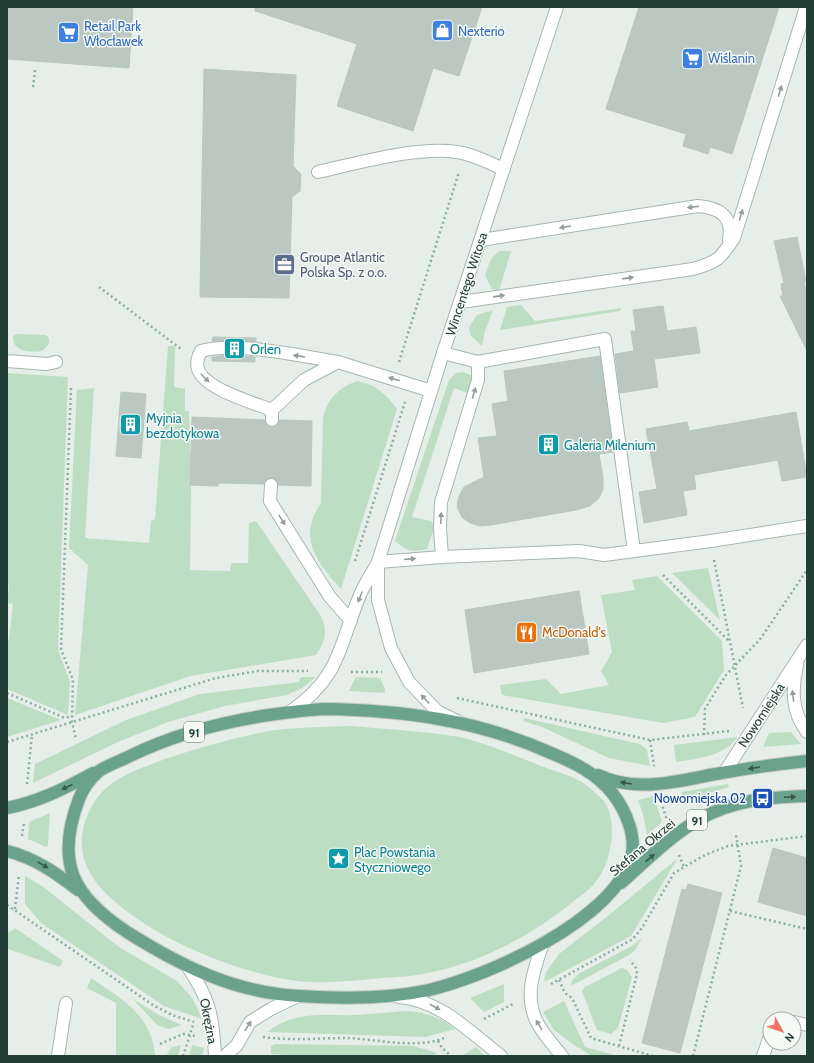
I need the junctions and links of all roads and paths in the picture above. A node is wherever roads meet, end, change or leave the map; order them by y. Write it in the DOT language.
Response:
graph roads {
  1 [pos="557,7"];
  2 [pos="806,7"];
  3 [pos="34,70"];
  4 [pos="33,87"];
  5 [pos="464,154"];
  6 [pos="504,169"];
  7 [pos="318,172"];
  8 [pos="481,240"];
  9 [pos="728,247"];
  10 [pos="99,287"];
  11 [pos="461,302"];
  12 [pos="444,353"];
  13 [pos="187,354"];
  14 [pos="7,361"];
  15 [pos="56,362"];
  16 [pos="338,362"];
  17 [pos="478,362"];
  18 [pos="394,379"];
  19 [pos="411,385"];
  20 [pos="71,388"];
  21 [pos="431,391"];
  22 [pos="271,485"];
  23 [pos="807,526"];
  24 [pos="711,541"];
  25 [pos="634,551"];
  26 [pos="442,556"];
  27 [pos="378,562"];
  28 [pos="353,567"];
  29 [pos="807,570"];
  30 [pos="663,575"];
  31 [pos="351,621"];
  32 [pos="730,642"];
  33 [pos="807,645"];
  34 [pos="799,658"];
  35 [pos="735,667"];
  36 [pos="7,694"];
  37 [pos="291,711"];
  38 [pos="742,714"];
  39 [pos="72,716"];
  40 [pos="457,721"];
  41 [pos="807,732"];
  42 [pos="704,735"];
  43 [pos="76,739"];
  44 [pos="650,740"];
  45 [pos="807,761"];
  46 [pos="102,769"];
  47 [pos="587,770"];
  48 [pos="724,773"];
  49 [pos="656,785"];
  50 [pos="807,796"];
  51 [pos="7,808"];
  52 [pos="736,835"];
  53 [pos="807,836"];
  54 [pos="673,838"];
  55 [pos="738,845"];
  56 [pos="7,852"];
  57 [pos="684,867"];
  58 [pos="81,892"];
  59 [pos="610,893"];
  60 [pos="7,905"];
  61 [pos="730,911"];
  62 [pos="807,929"];
  63 [pos="543,943"];
  64 [pos="630,960"];
  65 [pos="187,966"];
  66 [pos="559,980"];
  67 [pos="530,995"];
  68 [pos="298,996"];
  69 [pos="384,996"];
  70 [pos="66,1003"];
  71 [pos="194,1022"];
  72 [pos="213,1027"];
  73 [pos="466,1029"];
  74 [pos="244,1033"];
  75 [pos="190,1035"];
  76 [pos="201,1037"];
  77 [pos="438,1041"];
  78 [pos="160,1044"];
  79 [pos="619,1046"];
  80 [pos="58,1056"];
  81 [pos="183,1056"];
  82 [pos="216,1056"];
  83 [pos="225,1056"];
  84 [pos="451,1056"];
  85 [pos="501,1056"];
  86 [pos="562,1056"];
  87 [pos="653,1056"];
  88 [pos="693,1056"];
  1 -- 6 [label="street, Wincentego Witosa"];
  9 -- 2 [label="street, one-way"];
  3 -- 4 [label="path"];
  5 -- 6 [label="street"];
  5 -- 7 [label="street"];
  5 -- 18 [label="path"];
  6 -- 8 [label="street, Wincentego Witosa"];
  9 -- 8 [label="street, one-way"];
  8 -- 11 [label="street, Wincentego Witosa"];
  11 -- 9 [label="street, one-way"];
  10 -- 13 [label="path"];
  11 -- 12 [label="street, Wincentego Witosa"];
  12 -- 17 [label="street"];
  12 -- 21 [label="street, Wincentego Witosa"];
  14 -- 15 [label="street"];
  16 -- 16 [label="street, one-way"];
  16 -- 18 [label="street"];
  17 -- 25 [label="street"];
  26 -- 17 [label="street, one-way"];
  19 -- 18 [label="street, one-way"];
  19 -- 21 [label="street"];
  19 -- 28 [label="path"];
  20 -- 39 [label="path"];
  21 -- 27 [label="street, Wincentego Witosa"];
  22 -- 31 [label="street, one-way"];
  23 -- 24 [label="street"];
  24 -- 25 [label="street"];
  24 -- 32 [label="path"];
  25 -- 26 [label="street"];
  27 -- 26 [label="street, one-way"];
  27 -- 31 [label="street, Wincentego Witosa, one-way"];
  40 -- 27 [label="street, Wincentego Witosa, one-way"];
  29 -- 35 [label="path"];
  30 -- 32 [label="path"];
  31 -- 37 [label="street, Wincentego Witosa"];
  32 -- 35 [label="path"];
  33 -- 34 [label="street, Nowomiejska"];
  41 -- 34 [label="street, Nowomiejska, one-way"];
  34 -- 48 [label="street, Nowomiejska"];
  35 -- 38 [label="path"];
  35 -- 42 [label="path"];
  36 -- 39 [label="path"];
  37 -- 40 [label="main road, 91"];
  37 -- 46 [label="main road, 91"];
  39 -- 43 [label="path"];
  40 -- 47 [label="main road, 91"];
  44 -- 49 [label="path"];
  45 -- 48 [label="main road, 91, one-way"];
  46 -- 51 [label="main road, 91, one-way"];
  46 -- 58 [label="main road"];
  49 -- 47 [label="main road, 91, one-way"];
  47 -- 59 [label="main road"];
  48 -- 49 [label="main road, 91"];
  49 -- 54 [label="path"];
  54 -- 50 [label="main road, Stefana Okrzei / 91, one-way"];
  52 -- 55 [label="path"];
  53 -- 55 [label="path"];
  54 -- 57 [label="path"];
  59 -- 54 [label="main road, Stefana Okrzei / 91, one-way"];
  55 -- 57 [label="path"];
  55 -- 61 [label="path"];
  56 -- 58 [label="main road, 91, one-way"];
  57 -- 66 [label="path"];
  58 -- 65 [label="main road, 91"];
  59 -- 63 [label="main road, 91"];
  60 -- 71 [label="path"];
  61 -- 62 [label="path"];
  61 -- 88 [label="path"];
  63 -- 67 [label="street"];
  63 -- 69 [label="main road, 91"];
  64 -- 79 [label="path"];
  65 -- 68 [label="main road, 91"];
  65 -- 72 [label="street, Okrężna"];
  66 -- 67 [label="path"];
  66 -- 79 [label="path"];
  67 -- 73 [label="path"];
  86 -- 67 [label="street, one-way"];
  68 -- 69 [label="main road, 91"];
  74 -- 68 [label="street, Okrężna, one-way"];
  69 -- 73 [label="street, one-way"];
  70 -- 80 [label="street"];
  71 -- 72 [label="path"];
  71 -- 75 [label="path"];
  72 -- 82 [label="street, Okrężna"];
  73 -- 77 [label="path"];
  73 -- 85 [label="street"];
  74 -- 77 [label="path"];
  74 -- 83 [label="street, Okrężna"];
  75 -- 76 [label="path"];
  75 -- 78 [label="path"];
  75 -- 81 [label="path"];
  77 -- 84 [label="path"];
  79 -- 87 [label="path"];
}
